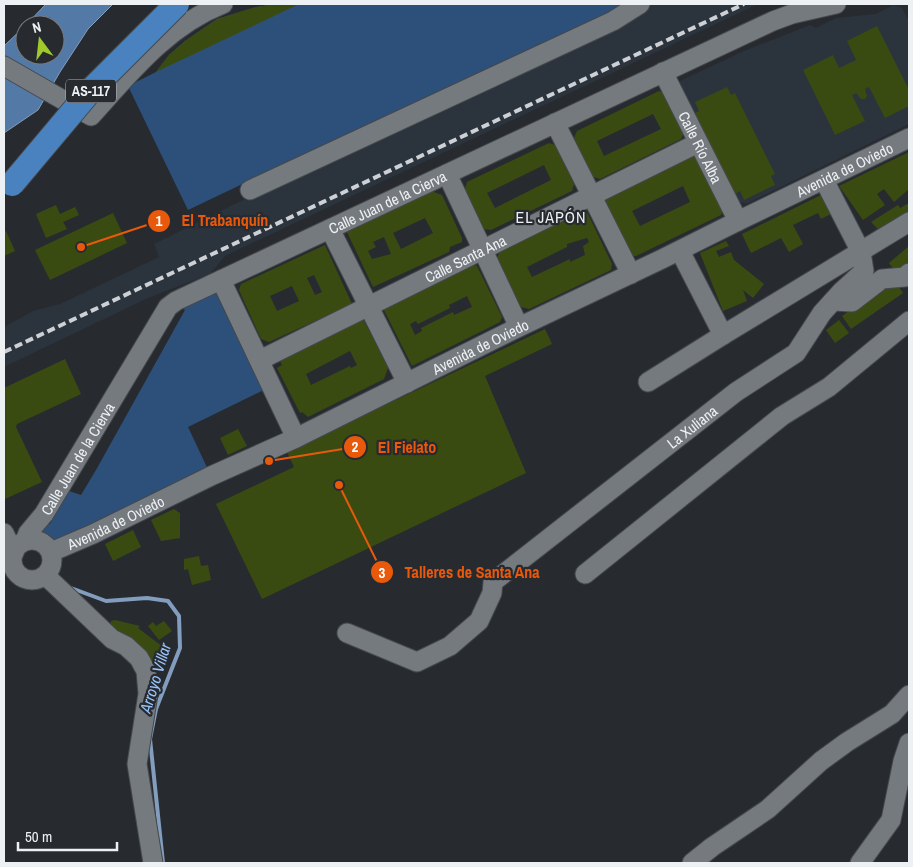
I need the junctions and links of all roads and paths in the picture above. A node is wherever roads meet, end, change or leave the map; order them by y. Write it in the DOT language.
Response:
graph roads {
  1 [pos="177,4"];
  2 [pos="223,4"];
  3 [pos="640,4"];
  4 [pos="834,4"];
  5 [pos="4,66"];
  6 [pos="663,72"];
  7 [pos="555,123"];
  8 [pos="909,138"];
  9 [pos="698,143"];
  10 [pos="446,174"];
  11 [pos="824,180"];
  12 [pos="12,184"];
  13 [pos="250,190"];
  14 [pos="592,196"];
  15 [pos="738,221"];
  16 [pos="909,222"];
  17 [pos="330,229"];
  18 [pos="482,251"];
  19 [pos="680,251"];
  20 [pos="861,252"];
  21 [pos="909,273"];
  22 [pos="631,274"];
  23 [pos="221,280"];
  24 [pos="833,301"];
  25 [pos="369,307"];
  26 [pos="909,321"];
  27 [pos="519,327"];
  28 [pos="723,334"];
  29 [pos="260,360"];
  30 [pos="648,382"];
  31 [pos="407,383"];
  32 [pos="296,438"];
  33 [pos="4,533"];
  34 [pos="22,561"];
  35 [pos="585,574"];
  36 [pos="346,633"];
  37 [pos="909,695"];
  38 [pos="909,743"];
  39 [pos="153,863"];
  40 [pos="692,863"];
  41 [pos="860,863"];
  1 -- 12 [label="main road, AS-117, bridge"];
  2 -- 5 [label="street"];
  3 -- 13 [label="street"];
  4 -- 6 [label="street, Calle Juan de la Cierva"];
  6 -- 7 [label="street, Calle Juan de la Cierva"];
  6 -- 9 [label="street, Calle Río Alba"];
  7 -- 10 [label="street, Calle Juan de la Cierva"];
  7 -- 14 [label="street"];
  8 -- 11 [label="street, Avenida de Oviedo"];
  9 -- 14 [label="street, Calle Santa Ana"];
  9 -- 15 [label="street, Calle Río Alba"];
  10 -- 17 [label="street, Calle Juan de la Cierva"];
  10 -- 18 [label="street"];
  11 -- 15 [label="street, Avenida de Oviedo"];
  11 -- 20 [label="street"];
  14 -- 18 [label="street, Calle Santa Ana"];
  14 -- 22 [label="street"];
  15 -- 19 [label="street, Avenida de Oviedo"];
  16 -- 20 [label="street"];
  17 -- 23 [label="street, Calle Juan de la Cierva"];
  17 -- 25 [label="street"];
  18 -- 25 [label="street, Calle Santa Ana"];
  18 -- 27 [label="street"];
  19 -- 22 [label="street, Avenida de Oviedo"];
  19 -- 28 [label="street"];
  20 -- 24 [label="street, La Xuliana"];
  20 -- 28 [label="street"];
  21 -- 24 [label="street"];
  22 -- 27 [label="street, Avenida de Oviedo"];
  23 -- 29 [label="street"];
  23 -- 34 [label="street, Calle Juan de la Cierva"];
  24 -- 36 [label="street, La Xuliana"];
  25 -- 29 [label="street, Calle Santa Ana"];
  25 -- 31 [label="street"];
  26 -- 35 [label="street"];
  27 -- 31 [label="street, Avenida de Oviedo"];
  28 -- 30 [label="street"];
  29 -- 32 [label="street"];
  31 -- 32 [label="street, Avenida de Oviedo"];
  32 -- 34 [label="street, Avenida de Oviedo"];
  33 -- 34 [label="street"];
  34 -- 39 [label="street"];
  37 -- 40 [label="street"];
  38 -- 41 [label="street"];
}
